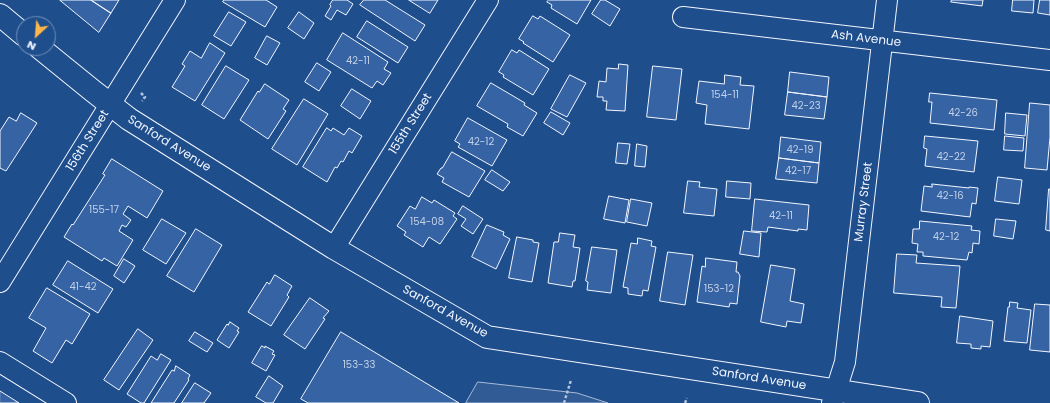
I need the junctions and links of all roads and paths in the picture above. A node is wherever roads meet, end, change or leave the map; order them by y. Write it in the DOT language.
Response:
graph roads {
  1 [pos="175,0"];
  2 [pos="488,0"];
  3 [pos="887,0"];
  4 [pos="0,15"];
  5 [pos="683,17"];
  6 [pos="16,28"];
  7 [pos="882,41"];
  8 [pos="50,56"];
  9 [pos="1050,60"];
  10 [pos="141,93"];
  11 [pos="141,101"];
  12 [pos="110,105"];
  13 [pos="334,248"];
  14 [pos="0,282"];
  15 [pos="0,362"];
  16 [pos="571,380"];
  17 [pos="834,397"];
  18 [pos="687,398"];
  19 [pos="66,403"];
  20 [pos="564,403"];
  21 [pos="685,403"];
  22 [pos="918,403"];
  1 -- 12 [label="street, 156th Street"];
  2 -- 13 [label="street, 155th Street"];
  3 -- 7 [label="street, Murray Street"];
  4 -- 6 [label="street"];
  5 -- 7 [label="street, Ash Avenue"];
  7 -- 9 [label="street, Ash Avenue"];
  7 -- 17 [label="street, Murray Street"];
  8 -- 12 [label="street, Sanford Avenue"];
  10 -- 11 [label="path"];
  12 -- 13 [label="street, Sanford Avenue"];
  12 -- 14 [label="street, 156th Street"];
  13 -- 17 [label="street, Sanford Avenue"];
  15 -- 19 [label="street"];
  16 -- 20 [label="path"];
  17 -- 22 [label="street, Sanford Avenue"];
  18 -- 21 [label="path"];
}
